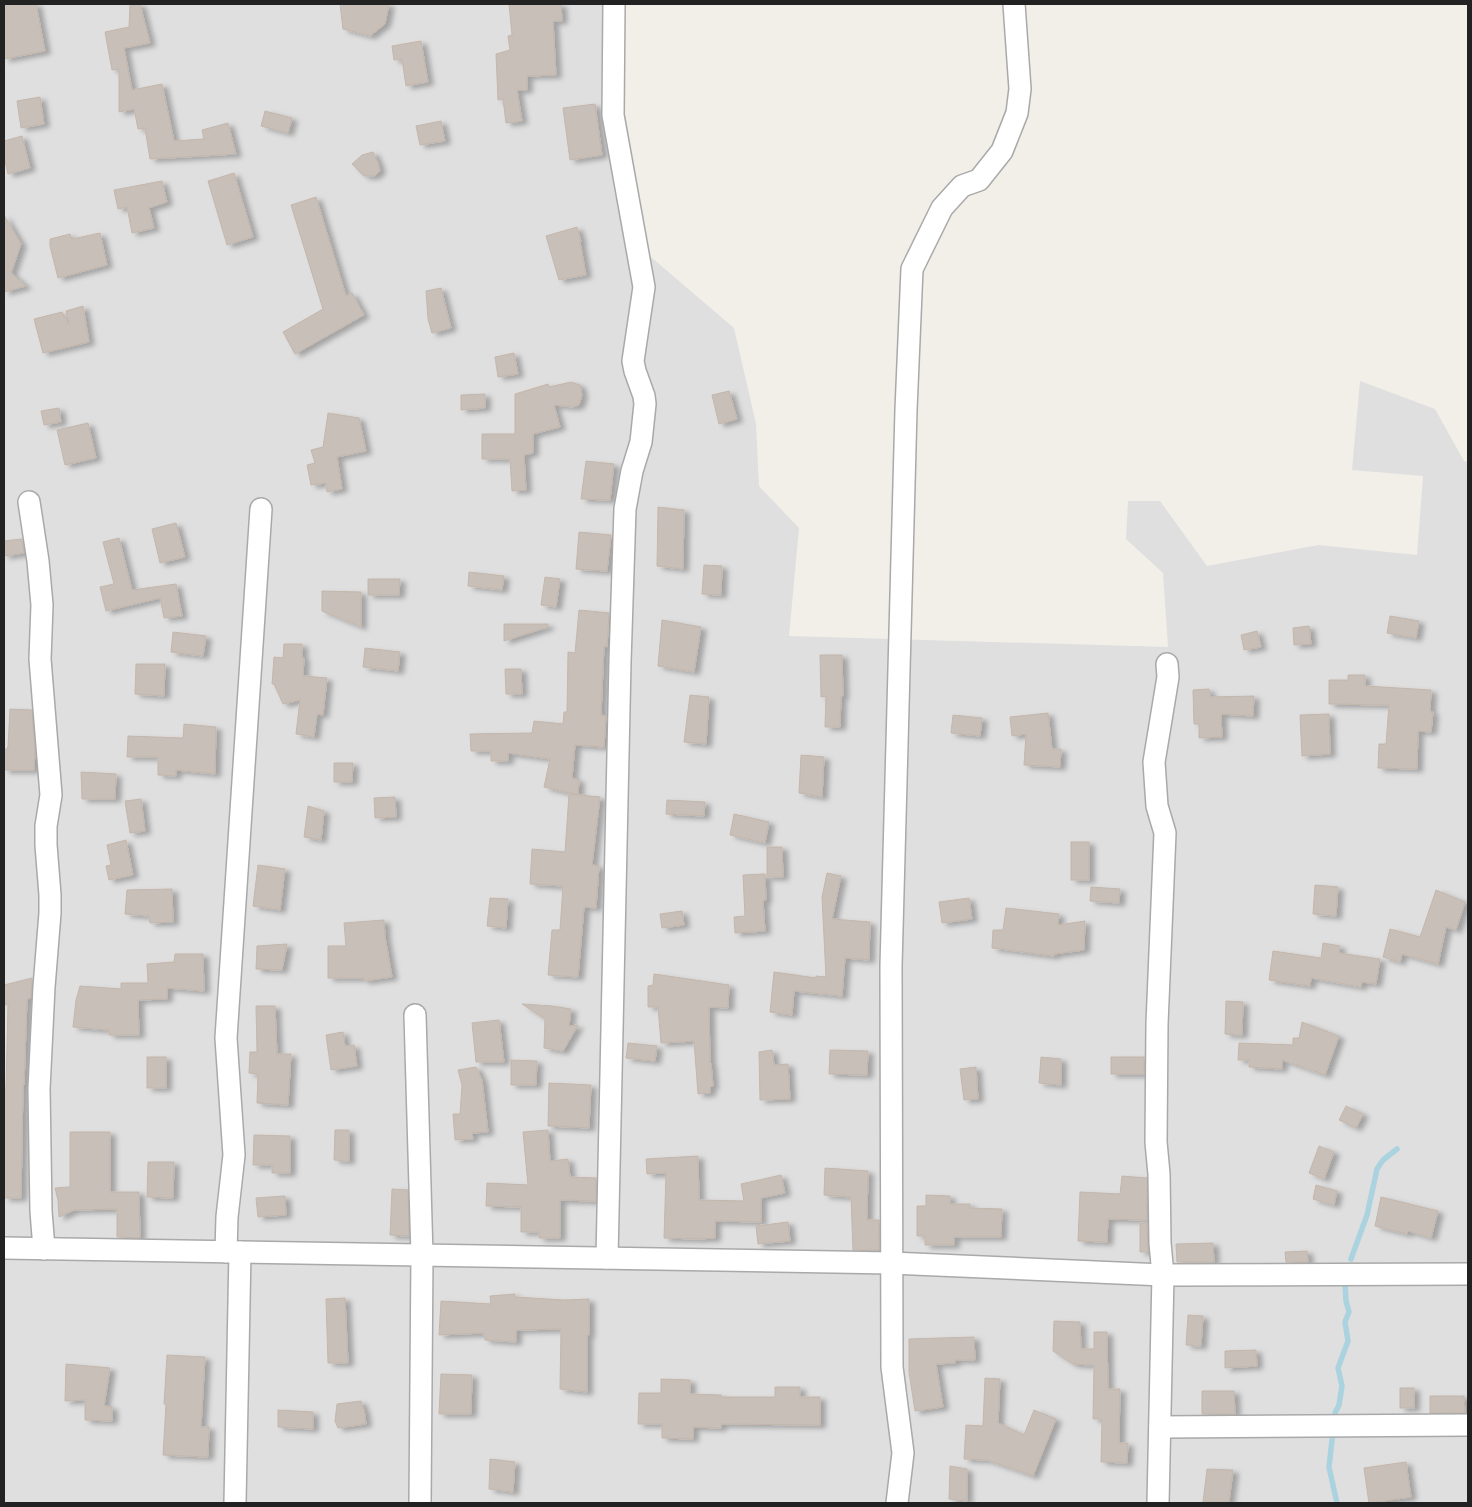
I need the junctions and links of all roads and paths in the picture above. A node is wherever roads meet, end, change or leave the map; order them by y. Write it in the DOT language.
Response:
graph roads {
  1 [pos="614,4"];
  2 [pos="1014,4"];
  3 [pos="29,502"];
  4 [pos="261,509"];
  5 [pos="1167,664"];
  6 [pos="416,1015"];
  7 [pos="4,1248"];
  8 [pos="44,1249"];
  9 [pos="233,1252"];
  10 [pos="422,1255"];
  11 [pos="607,1258"];
  12 [pos="891,1263"];
  13 [pos="1468,1274"];
  14 [pos="1163,1275"];
  15 [pos="1468,1425"];
  16 [pos="1160,1427"];
  17 [pos="235,1503"];
  18 [pos="420,1503"];
  19 [pos="897,1503"];
  20 [pos="1158,1503"];
  1 -- 11 [label="street"];
  2 -- 12 [label="street"];
  3 -- 8 [label="street"];
  4 -- 9 [label="street"];
  5 -- 14 [label="street"];
  6 -- 10 [label="street"];
  7 -- 8 [label="street"];
  8 -- 9 [label="street"];
  9 -- 10 [label="street"];
  9 -- 17 [label="street"];
  10 -- 11 [label="street"];
  10 -- 18 [label="street"];
  11 -- 12 [label="street"];
  12 -- 14 [label="street"];
  12 -- 19 [label="street"];
  13 -- 14 [label="street"];
  14 -- 16 [label="street"];
  15 -- 16 [label="street"];
  16 -- 20 [label="street"];
}
